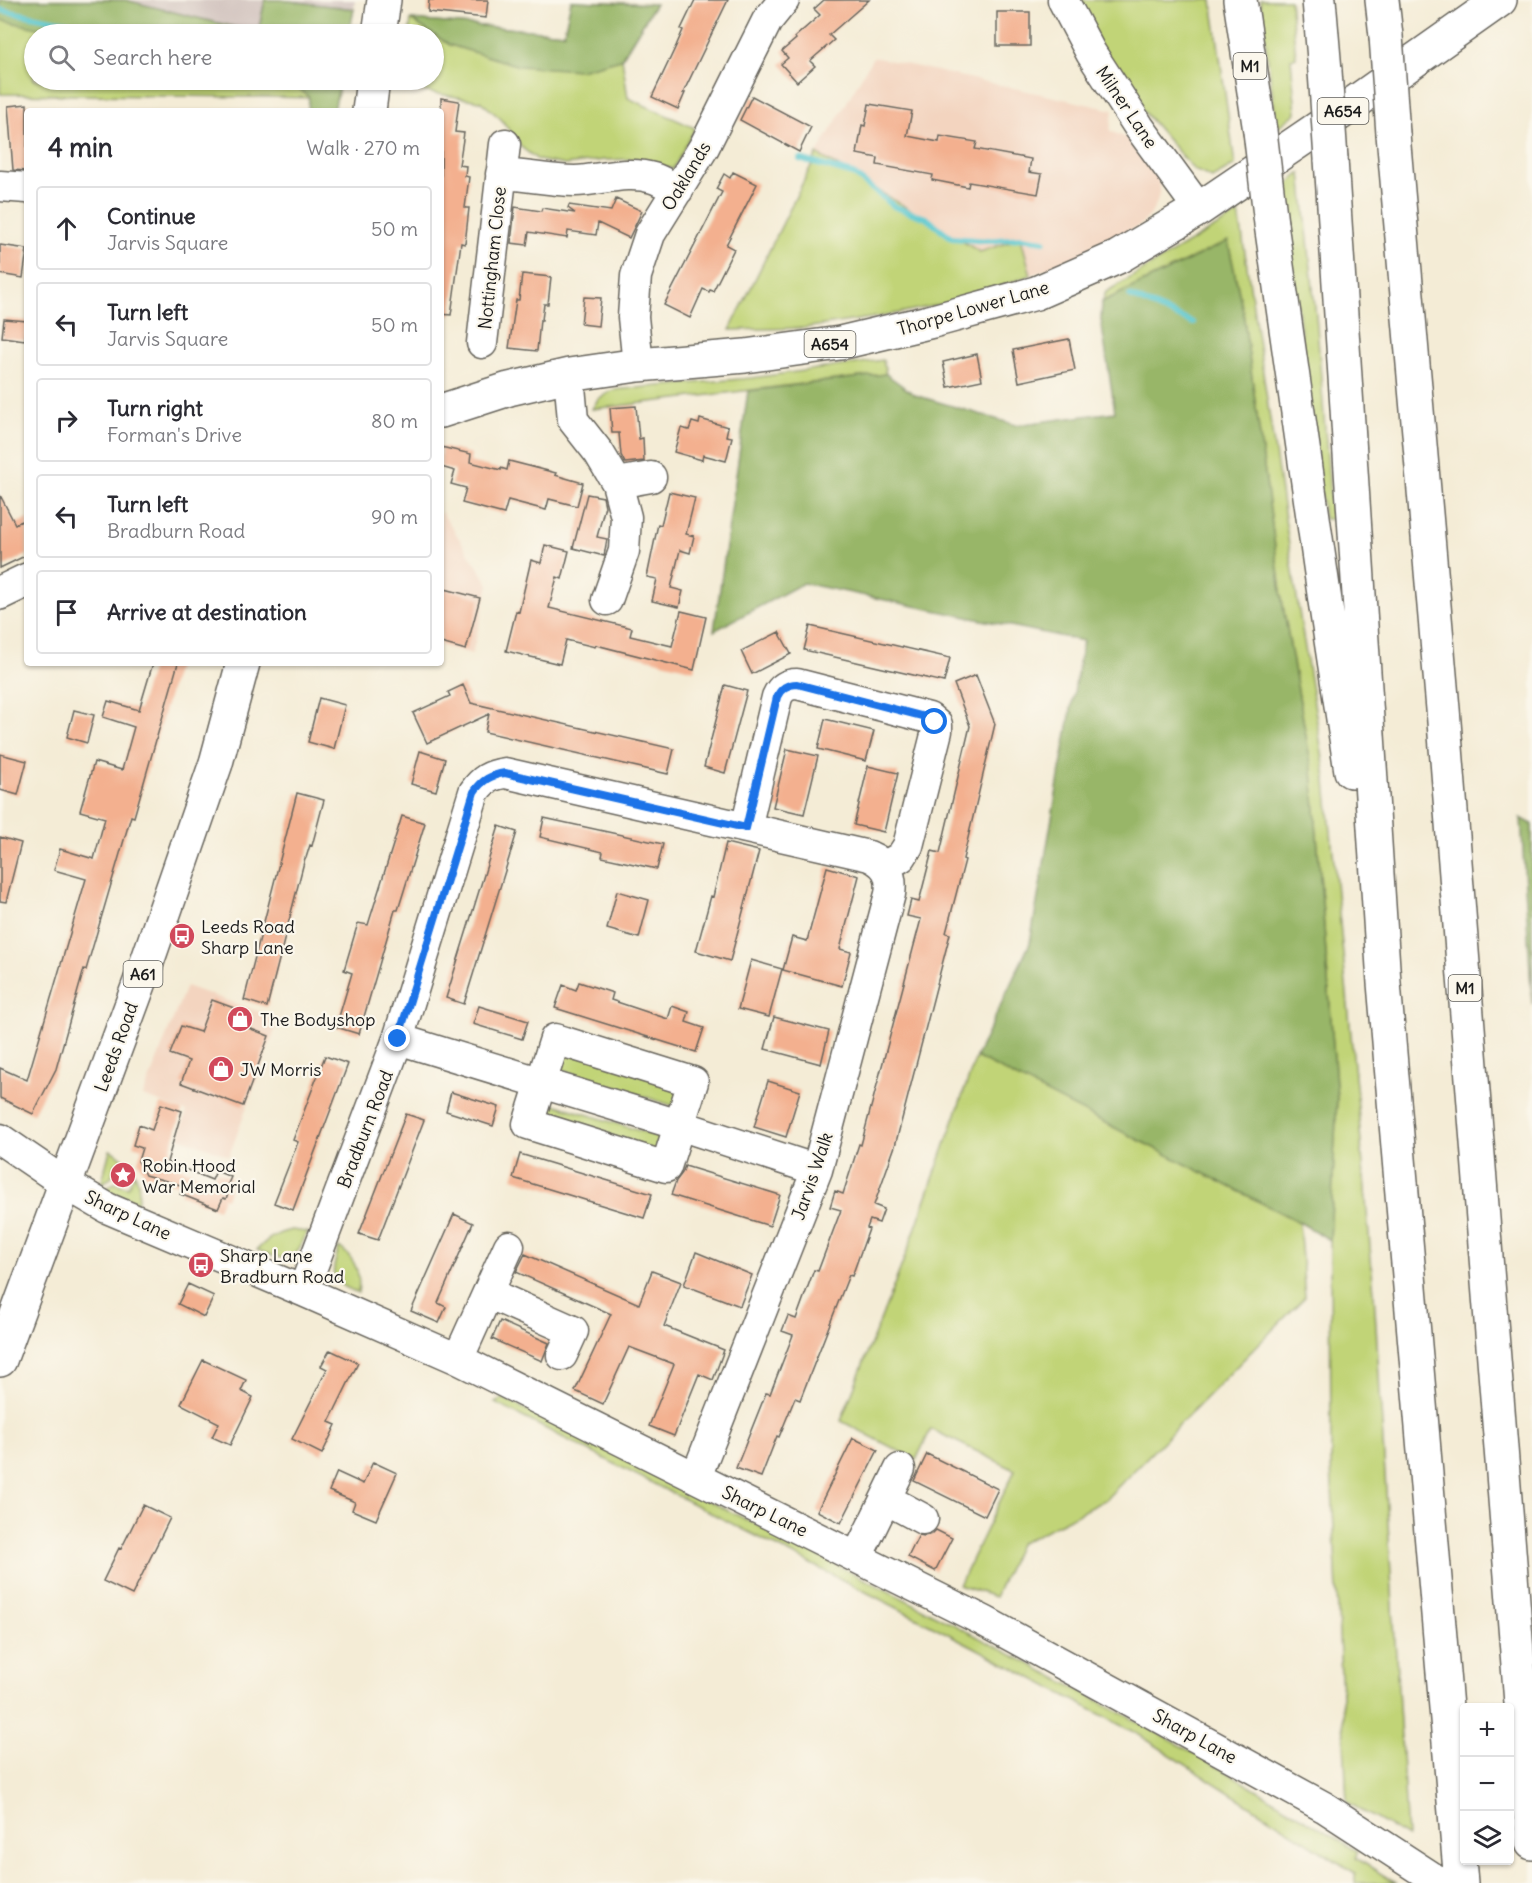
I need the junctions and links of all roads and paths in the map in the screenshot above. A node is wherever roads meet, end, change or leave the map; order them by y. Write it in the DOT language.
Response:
graph roads {
  1 [pos="384,0"];
  2 [pos="784,0"];
  3 [pos="1063,0"];
  4 [pos="1240,0"];
  5 [pos="1319,0"];
  6 [pos="1382,0"];
  7 [pos="1500,0"];
  8 [pos="380,24"];
  9 [pos="372,90"];
  10 [pos="369,108"];
  11 [pos="506,144"];
  12 [pos="501,174"];
  13 [pos="0,186"];
  14 [pos="24,188"];
  15 [pos="678,190"];
  16 [pos="1199,209"];
  17 [pos="482,343"];
  18 [pos="638,364"];
  19 [pos="569,375"];
  20 [pos="444,410"];
  21 [pos="651,477"];
  22 [pos="616,483"];
  23 [pos="24,581"];
  24 [pos="0,593"];
  25 [pos="607,600"];
  26 [pos="242,666"];
  27 [pos="746,828"];
  28 [pos="885,866"];
  29 [pos="1384,983"];
  30 [pos="398,1039"];
  31 [pos="541,1082"];
  32 [pos="679,1125"];
  33 [pos="0,1139"];
  34 [pos="817,1170"];
  35 [pos="66,1184"];
  36 [pos="509,1246"];
  37 [pos="303,1291"];
  38 [pos="488,1293"];
  39 [pos="562,1355"];
  40 [pos="458,1359"];
  41 [pos="0,1360"];
  42 [pos="900,1469"];
  43 [pos="696,1477"];
  44 [pos="886,1499"];
  45 [pos="923,1519"];
  46 [pos="857,1557"];
  47 [pos="1532,1843"];
  48 [pos="1441,1883"];
  49 [pos="1461,1883"];
  1 -- 8 [label="main road"];
  2 -- 15 [label="street, Oaklands"];
  3 -- 16 [label="street, Milner Lane"];
  4 -- 29 [label="main road, M1, bridge"];
  5 -- 29 [label="main road, bridge"];
  6 -- 47 [label="main road, M1, bridge"];
  7 -- 16 [label="main road, Thorpe Lower Lane / A654"];
  9 -- 10 [label="main road"];
  11 -- 12 [label="street, Nottingham Close"];
  12 -- 15 [label="street, Nottingham Close"];
  12 -- 17 [label="street, Nottingham Close"];
  13 -- 14 [label="street"];
  15 -- 18 [label="street, Oaklands"];
  16 -- 18 [label="main road, Thorpe Lower Lane / A654"];
  18 -- 19 [label="main road, Thorpe Lower Lane / A654"];
  19 -- 20 [label="main road, Thorpe Lower Lane / A654"];
  19 -- 22 [label="street"];
  21 -- 22 [label="street"];
  22 -- 25 [label="street"];
  23 -- 24 [label="main road"];
  26 -- 35 [label="main road, Leeds Road / A61"];
  27 -- 28 [label="street"];
  27 -- 28 [label="street"];
  27 -- 30 [label="street, Bradburn Road"];
  28 -- 34 [label="street, Jarvis Walk"];
  29 -- 49 [label="main road"];
  30 -- 31 [label="street"];
  30 -- 37 [label="street, Bradburn Road"];
  31 -- 32 [label="street"];
  31 -- 32 [label="street"];
  31 -- 32 [label="street"];
  32 -- 34 [label="street"];
  33 -- 35 [label="street, Sharp Lane"];
  34 -- 43 [label="street, Jarvis Walk"];
  35 -- 37 [label="street, Sharp Lane"];
  35 -- 41 [label="main road, Leeds Road / A61"];
  36 -- 38 [label="street"];
  37 -- 40 [label="street, Sharp Lane"];
  38 -- 39 [label="street"];
  38 -- 40 [label="street"];
  40 -- 43 [label="street, Sharp Lane"];
  42 -- 44 [label="street"];
  43 -- 46 [label="street, Sharp Lane"];
  44 -- 45 [label="street"];
  44 -- 46 [label="street"];
  46 -- 48 [label="street, Sharp Lane"];
}
